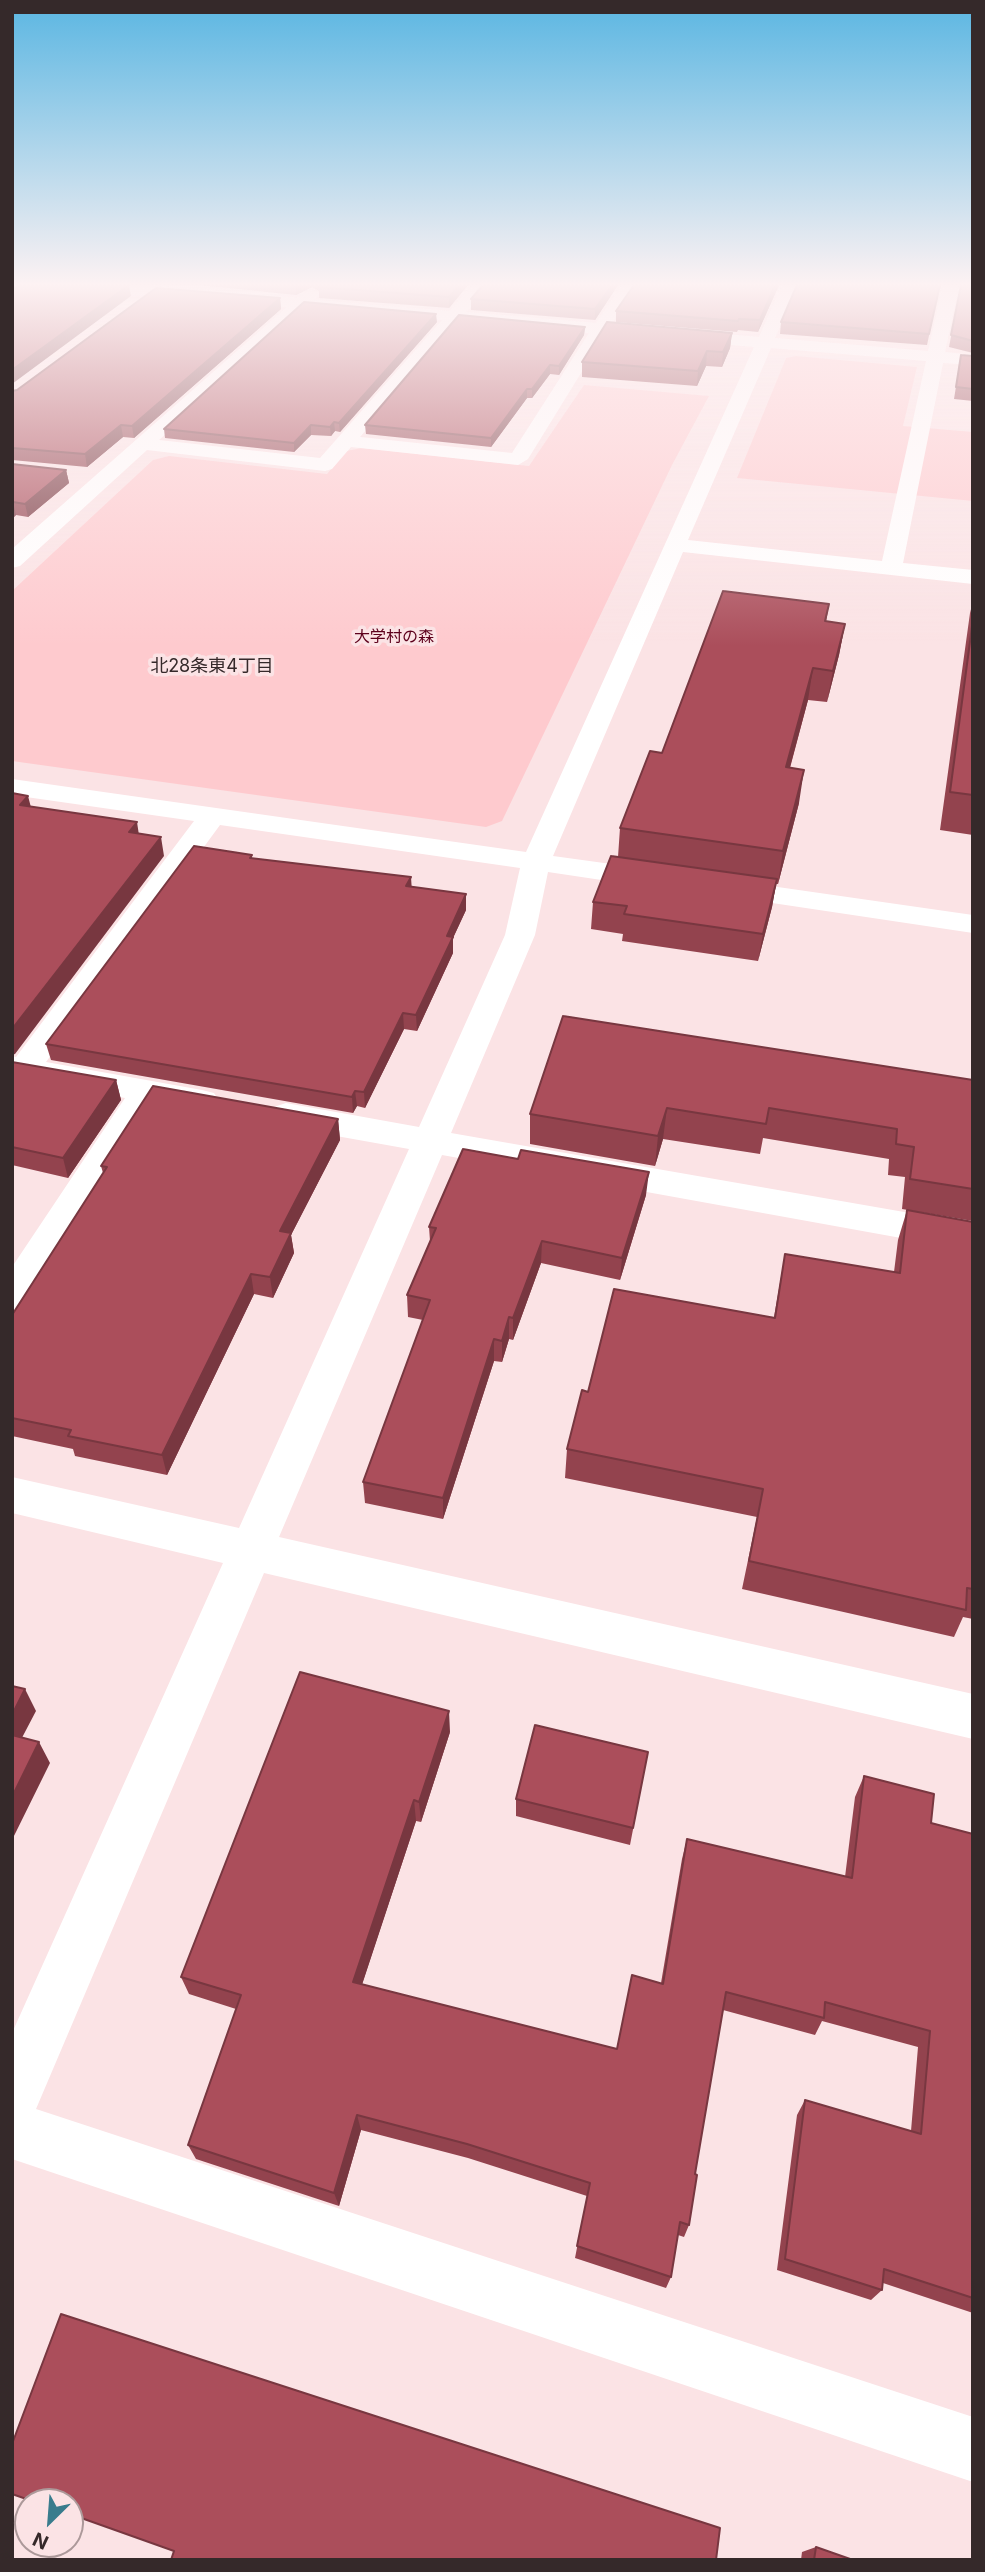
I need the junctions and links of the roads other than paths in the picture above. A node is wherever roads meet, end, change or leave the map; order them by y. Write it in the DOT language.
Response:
graph roads {
  1 [pos="187,405"];
  2 [pos="377,405"];
  3 [pos="552,405"];
  4 [pos="736,405"];
  5 [pos="925,405"];
  6 [pos="347,441"];
  7 [pos="143,444"];
  8 [pos="79,475"];
  9 [pos="106,478"];
  10 [pos="676,545"];
  11 [pos="12,561"];
  12 [pos="891,568"];
  13 [pos="973,577"];
  14 [pos="12,787"];
  15 [pos="212,817"];
  16 [pos="536,861"];
  17 [pos="973,924"];
  18 [pos="18,1068"];
  19 [pos="147,1091"];
  20 [pos="431,1141"];
  21 [pos="973,1238"];
  22 [pos="12,1298"];
  23 [pos="12,1495"];
  24 [pos="249,1550"];
  25 [pos="973,1717"];
  26 [pos="12,2099"];
  27 [pos="12,2130"];
  28 [pos="973,2450"];
  1 -- 7 [label="street"];
  2 -- 6 [label="street"];
  3 -- 6 [label="street"];
  4 -- 10 [label="street"];
  5 -- 12 [label="street"];
  6 -- 7 [label="street"];
  7 -- 9 [label="street"];
  8 -- 9 [label="street"];
  9 -- 11 [label="street"];
  10 -- 12 [label="street"];
  10 -- 16 [label="street"];
  12 -- 13 [label="street"];
  14 -- 15 [label="street"];
  15 -- 16 [label="street"];
  15 -- 18 [label="street"];
  16 -- 17 [label="street"];
  16 -- 20 [label="street"];
  18 -- 19 [label="street"];
  19 -- 20 [label="street"];
  19 -- 22 [label="street"];
  20 -- 21 [label="street"];
  20 -- 24 [label="street"];
  23 -- 24 [label="street"];
  24 -- 25 [label="street"];
  24 -- 26 [label="street"];
  27 -- 28 [label="street"];
}
